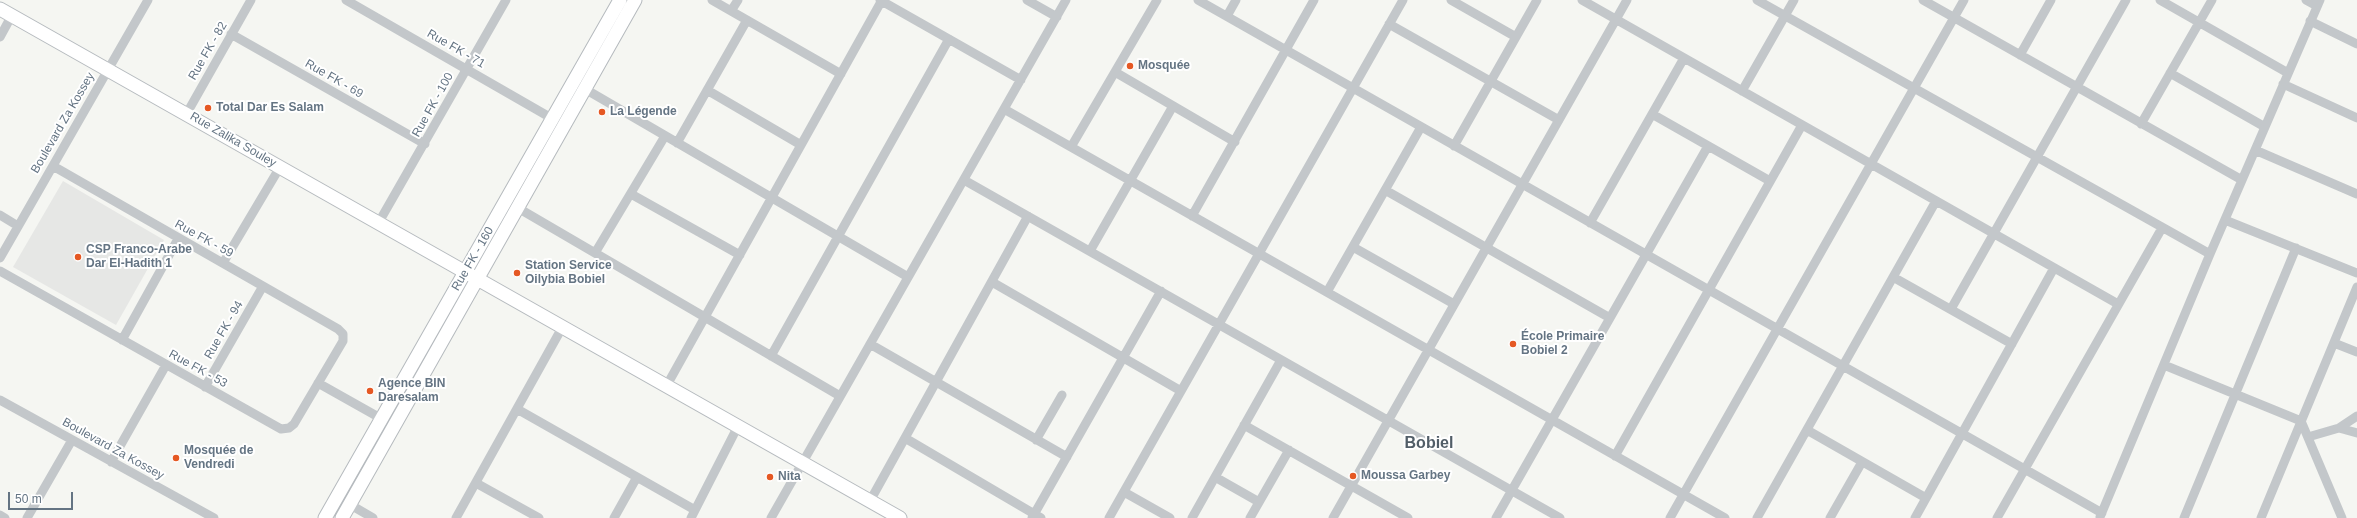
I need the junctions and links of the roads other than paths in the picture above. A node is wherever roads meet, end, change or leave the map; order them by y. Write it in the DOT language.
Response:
graph roads {
  1 [pos="148,0"];
  2 [pos="251,0"];
  3 [pos="346,0"];
  4 [pos="506,0"];
  5 [pos="620,0"];
  6 [pos="635,0"];
  7 [pos="712,0"];
  8 [pos="738,0"];
  9 [pos="881,0"];
  10 [pos="1027,0"];
  11 [pos="1066,0"];
  12 [pos="1157,0"];
  13 [pos="1198,0"];
  14 [pos="1236,0"];
  15 [pos="1314,0"];
  16 [pos="1403,0"];
  17 [pos="1451,0"];
  18 [pos="1537,0"];
  19 [pos="1582,0"];
  20 [pos="1627,0"];
  21 [pos="1756,0"];
  22 [pos="1794,0"];
  23 [pos="1923,0"];
  24 [pos="1964,0"];
  25 [pos="2051,0"];
  26 [pos="2126,0"];
  27 [pos="2160,0"];
  28 [pos="2212,0"];
  29 [pos="2306,0"];
  30 [pos="2318,3"];
  31 [pos="0,9"];
  32 [pos="731,11"];
  33 [pos="12,15"];
  34 [pos="1227,16"];
  35 [pos="1785,16"];
  36 [pos="1057,17"];
  37 [pos="1954,18"];
  38 [pos="1616,19"];
  39 [pos="747,20"];
  40 [pos="2310,21"];
  41 [pos="2199,22"];
  42 [pos="1389,24"];
  43 [pos="231,34"];
  44 [pos="0,37"];
  45 [pos="1516,37"];
  46 [pos="949,39"];
  47 [pos="2357,44"];
  48 [pos="1285,50"];
  49 [pos="2020,55"];
  50 [pos="1684,58"];
  51 [pos="108,69"];
  52 [pos="467,69"];
  53 [pos="1115,72"];
  54 [pos="2288,73"];
  55 [pos="841,74"];
  56 [pos="2170,74"];
  57 [pos="1021,80"];
  58 [pos="1491,81"];
  59 [pos="2283,84"];
  60 [pos="2076,87"];
  61 [pos="1353,88"];
  62 [pos="1914,88"];
  63 [pos="585,89"];
  64 [pos="707,90"];
  65 [pos="1742,91"];
  66 [pos="1173,106"];
  67 [pos="1004,109"];
  68 [pos="187,113"];
  69 [pos="1652,114"];
  70 [pos="2357,118"];
  71 [pos="553,119"];
  72 [pos="1559,120"];
  73 [pos="2141,124"];
  74 [pos="1802,125"];
  75 [pos="1421,127"];
  76 [pos="2265,127"];
  77 [pos="665,136"];
  78 [pos="1235,142"];
  79 [pos="677,143"];
  80 [pos="425,144"];
  81 [pos="801,145"];
  82 [pos="1454,146"];
  83 [pos="1708,146"];
  84 [pos="1071,147"];
  85 [pos="2255,150"];
  86 [pos="2037,157"];
  87 [pos="1871,164"];
  88 [pos="53,166"];
  89 [pos="280,167"];
  90 [pos="964,180"];
  91 [pos="2242,180"];
  92 [pos="1130,181"];
  93 [pos="1770,181"];
  94 [pos="1522,184"];
  95 [pos="1385,190"];
  96 [pos="631,194"];
  97 [pos="2357,194"];
  98 [pos="772,198"];
  99 [pos="1936,201"];
  100 [pos="518,208"];
  101 [pos="0,215"];
  102 [pos="1028,216"];
  103 [pos="1192,216"];
  104 [pos="2224,220"];
  105 [pos="379,222"];
  106 [pos="1590,223"];
  107 [pos="18,226"];
  108 [pos="2162,228"];
  109 [pos="1994,234"];
  110 [pos="838,236"];
  111 [pos="178,239"];
  112 [pos="1353,247"];
  113 [pos="1486,248"];
  114 [pos="2296,248"];
  115 [pos="1090,251"];
  116 [pos="596,253"];
  117 [pos="1259,254"];
  118 [pos="1646,254"];
  119 [pos="2210,254"];
  120 [pos="740,255"];
  121 [pos="0,258"];
  122 [pos="223,263"];
  123 [pos="2054,268"];
  124 [pos="466,271"];
  125 [pos="0,272"];
  126 [pos="2357,273"];
  127 [pos="908,277"];
  128 [pos="1893,277"];
  129 [pos="478,278"];
  130 [pos="992,282"];
  131 [pos="263,286"];
  132 [pos="2357,287"];
  133 [pos="1709,290"];
  134 [pos="1161,291"];
  135 [pos="1327,292"];
  136 [pos="1454,304"];
  137 [pos="2118,304"];
  138 [pos="1950,309"];
  139 [pos="705,317"];
  140 [pos="1610,318"];
  141 [pos="1219,324"];
  142 [pos="563,326"];
  143 [pos="1777,329"];
  144 [pos="343,334"];
  145 [pos="122,340"];
  146 [pos="2334,343"];
  147 [pos="870,344"];
  148 [pos="2012,344"];
  149 [pos="1429,350"];
  150 [pos="2357,352"];
  151 [pos="771,356"];
  152 [pos="1124,358"];
  153 [pos="1281,360"];
  154 [pos="166,365"];
  155 [pos="2164,365"];
  156 [pos="1843,366"];
  157 [pos="936,381"];
  158 [pos="318,383"];
  159 [pos="667,385"];
  160 [pos="205,387"];
  161 [pos="1181,391"];
  162 [pos="1062,395"];
  163 [pos="2235,395"];
  164 [pos="840,396"];
  165 [pos="0,400"];
  166 [pos="517,409"];
  167 [pos="2357,416"];
  168 [pos="382,419"];
  169 [pos="1552,420"];
  170 [pos="2301,420"];
  171 [pos="1388,421"];
  172 [pos="1244,425"];
  173 [pos="738,426"];
  174 [pos="2339,428"];
  175 [pos="1807,430"];
  176 [pos="2357,432"];
  177 [pos="1962,434"];
  178 [pos="2308,437"];
  179 [pos="905,438"];
  180 [pos="72,440"];
  181 [pos="1036,440"];
  182 [pos="1289,450"];
  183 [pos="1615,456"];
  184 [pos="1067,457"];
  185 [pos="111,462"];
  186 [pos="801,462"];
  187 [pos="1862,462"];
  188 [pos="2025,470"];
  189 [pos="638,477"];
  190 [pos="1215,477"];
  191 [pos="476,483"];
  192 [pos="1352,486"];
  193 [pos="1512,491"];
  194 [pos="1124,492"];
  195 [pos="1684,495"];
  196 [pos="1926,498"];
  197 [pos="870,501"];
  198 [pos="1259,502"];
  199 [pos="349,504"];
  200 [pos="693,514"];
  201 [pos="0,515"];
  202 [pos="2101,515"];
  203 [pos="1036,517"];
  204 [pos="5,518"];
  205 [pos="27,518"];
  206 [pos="214,518"];
  207 [pos="325,518"];
  208 [pos="342,518"];
  209 [pos="373,518"];
  210 [pos="456,518"];
  211 [pos="539,518"];
  212 [pos="614,518"];
  213 [pos="771,518"];
  214 [pos="900,518"];
  215 [pos="1109,518"];
  216 [pos="1170,518"];
  217 [pos="1192,518"];
  218 [pos="1250,518"];
  219 [pos="1333,518"];
  220 [pos="1408,518"];
  221 [pos="1496,518"];
  222 [pos="1560,518"];
  223 [pos="1670,518"];
  224 [pos="1725,518"];
  225 [pos="1757,518"];
  226 [pos="1830,518"];
  227 [pos="1915,518"];
  228 [pos="1997,518"];
  229 [pos="2184,518"];
  230 [pos="2261,518"];
  231 [pos="2342,518"];
  1 -- 51 [label="street, Boulevard Za Kossey"];
  2 -- 43 [label="street, Rue FK - 82"];
  3 -- 52 [label="street, Rue FK - 71"];
  4 -- 52 [label="street, Rue FK - 100"];
  5 -- 71 [label="main road, Rue FK - 160"];
  6 -- 63 [label="main road, Rue FK - 160"];
  7 -- 32 [label="street"];
  8 -- 32 [label="street"];
  9 -- 46 [label="street"];
  9 -- 55 [label="street"];
  10 -- 36 [label="street"];
  11 -- 36 [label="street"];
  12 -- 53 [label="street"];
  13 -- 34 [label="street"];
  14 -- 34 [label="street"];
  15 -- 48 [label="street"];
  16 -- 42 [label="street"];
  17 -- 45 [label="street"];
  18 -- 45 [label="street"];
  19 -- 38 [label="street"];
  20 -- 38 [label="street"];
  21 -- 35 [label="street"];
  22 -- 35 [label="street"];
  23 -- 37 [label="street"];
  24 -- 37 [label="street"];
  25 -- 49 [label="street"];
  26 -- 60 [label="street"];
  27 -- 41 [label="street"];
  28 -- 41 [label="street"];
  29 -- 30 [label="street"];
  30 -- 40 [label="street"];
  31 -- 33 [label="main road, Rue Zalika Souley"];
  32 -- 39 [label="street"];
  33 -- 44 [label="street"];
  33 -- 51 [label="main road, Rue Zalika Souley"];
  34 -- 48 [label="street"];
  35 -- 62 [label="street"];
  35 -- 65 [label="street"];
  36 -- 57 [label="street"];
  37 -- 49 [label="street"];
  37 -- 62 [label="street"];
  38 -- 50 [label="street"];
  38 -- 72 [label="street"];
  39 -- 55 [label="street"];
  39 -- 64 [label="street"];
  40 -- 47 [label="street"];
  40 -- 54 [label="street"];
  41 -- 54 [label="street"];
  41 -- 56 [label="street"];
  42 -- 58 [label="street"];
  42 -- 61 [label="street"];
  43 -- 68 [label="street, Rue FK - 82"];
  43 -- 80 [label="street, Rue FK - 69"];
  45 -- 58 [label="street"];
  46 -- 57 [label="street"];
  46 -- 110 [label="street"];
  48 -- 61 [label="street"];
  48 -- 78 [label="street"];
  49 -- 60 [label="street"];
  50 -- 65 [label="street"];
  50 -- 69 [label="street"];
  51 -- 68 [label="main road, Rue Zalika Souley"];
  51 -- 88 [label="street, Boulevard Za Kossey"];
  52 -- 71 [label="street, Rue FK - 71"];
  52 -- 80 [label="street, Rue FK - 100"];
  53 -- 66 [label="street"];
  53 -- 84 [label="street"];
  54 -- 59 [label="street"];
  55 -- 81 [label="street"];
  56 -- 73 [label="street"];
  56 -- 76 [label="street"];
  57 -- 67 [label="street"];
  58 -- 72 [label="street"];
  58 -- 82 [label="street"];
  59 -- 70 [label="street"];
  59 -- 76 [label="street"];
  60 -- 73 [label="street"];
  60 -- 86 [label="street"];
  61 -- 75 [label="street"];
  61 -- 117 [label="street"];
  62 -- 86 [label="street"];
  62 -- 87 [label="street"];
  63 -- 77 [label="street"];
  63 -- 100 [label="main road, Rue FK - 160"];
  64 -- 79 [label="street"];
  64 -- 81 [label="street"];
  65 -- 74 [label="street"];
  66 -- 78 [label="street"];
  66 -- 92 [label="street"];
  67 -- 84 [label="street"];
  67 -- 90 [label="street"];
  68 -- 89 [label="main road, Rue Zalika Souley"];
  69 -- 83 [label="street"];
  69 -- 106 [label="street"];
  71 -- 124 [label="main road, Rue FK - 160"];
  72 -- 94 [label="street"];
  73 -- 91 [label="street"];
  74 -- 87 [label="street"];
  74 -- 93 [label="street"];
  75 -- 82 [label="street"];
  75 -- 95 [label="street"];
  76 -- 85 [label="street"];
  77 -- 79 [label="street"];
  77 -- 96 [label="street"];
  78 -- 103 [label="street"];
  79 -- 98 [label="street"];
  80 -- 105 [label="street, Rue FK - 100"];
  81 -- 98 [label="street"];
  82 -- 94 [label="street"];
  83 -- 93 [label="street"];
  83 -- 118 [label="street"];
  84 -- 92 [label="street"];
  85 -- 91 [label="street"];
  85 -- 97 [label="street"];
  86 -- 108 [label="street"];
  86 -- 109 [label="street"];
  87 -- 99 [label="street"];
  87 -- 143 [label="street"];
  88 -- 107 [label="street, Boulevard Za Kossey"];
  88 -- 111 [label="street, Rue FK - 59"];
  89 -- 105 [label="main road, Rue Zalika Souley"];
  89 -- 122 [label="street"];
  90 -- 102 [label="street"];
  90 -- 127 [label="street"];
  91 -- 104 [label="street"];
  92 -- 103 [label="street"];
  92 -- 115 [label="street"];
  93 -- 133 [label="street"];
  94 -- 106 [label="street"];
  94 -- 113 [label="street"];
  95 -- 112 [label="street"];
  95 -- 113 [label="street"];
  96 -- 116 [label="street"];
  96 -- 120 [label="street"];
  98 -- 110 [label="street"];
  98 -- 120 [label="street"];
  99 -- 109 [label="street"];
  99 -- 128 [label="street"];
  100 -- 116 [label="street"];
  100 -- 129 [label="main road, Rue FK - 160"];
  101 -- 107 [label="street"];
  102 -- 115 [label="street"];
  102 -- 130 [label="street"];
  103 -- 117 [label="street"];
  104 -- 114 [label="street"];
  104 -- 119 [label="street"];
  105 -- 124 [label="main road, Rue Zalika Souley"];
  106 -- 118 [label="street"];
  107 -- 121 [label="street, Boulevard Za Kossey"];
  108 -- 119 [label="street"];
  108 -- 137 [label="street"];
  109 -- 123 [label="street"];
  109 -- 138 [label="street"];
  110 -- 127 [label="street"];
  110 -- 151 [label="street"];
  111 -- 122 [label="street, Rue FK - 59"];
  111 -- 145 [label="street"];
  112 -- 135 [label="street"];
  112 -- 136 [label="street"];
  113 -- 136 [label="street"];
  113 -- 140 [label="street"];
  114 -- 126 [label="street"];
  114 -- 163 [label="street"];
  115 -- 134 [label="street"];
  116 -- 139 [label="street"];
  117 -- 135 [label="street"];
  117 -- 141 [label="street"];
  118 -- 133 [label="street"];
  118 -- 140 [label="street"];
  119 -- 155 [label="street"];
  120 -- 139 [label="street"];
  122 -- 131 [label="street, Rue FK - 59"];
  123 -- 137 [label="street"];
  123 -- 148 [label="street"];
  124 -- 129 [label="main road, Rue Zalika Souley"];
  124 -- 168 [label="main road, Rue FK - 160"];
  125 -- 145 [label="street, Rue FK - 53"];
  127 -- 147 [label="street"];
  128 -- 138 [label="street"];
  128 -- 156 [label="street"];
  129 -- 142 [label="main road, Rue Zalika Souley"];
  129 -- 199 [label="main road, Rue FK - 160"];
  130 -- 152 [label="street"];
  130 -- 157 [label="street"];
  131 -- 144 [label="street, Rue FK - 59"];
  131 -- 160 [label="street, Rue FK - 94"];
  132 -- 146 [label="street"];
  133 -- 143 [label="street"];
  133 -- 183 [label="street"];
  134 -- 141 [label="street"];
  134 -- 152 [label="street"];
  135 -- 149 [label="street"];
  136 -- 149 [label="street"];
  137 -- 188 [label="street"];
  138 -- 148 [label="street"];
  139 -- 151 [label="street"];
  139 -- 159 [label="street"];
  140 -- 169 [label="street"];
  141 -- 153 [label="street"];
  141 -- 161 [label="street"];
  142 -- 159 [label="main road, Rue Zalika Souley"];
  142 -- 166 [label="street"];
  143 -- 156 [label="street"];
  143 -- 195 [label="street"];
  144 -- 158 [label="street, Rue FK - 53"];
  145 -- 154 [label="street, Rue FK - 53"];
  146 -- 150 [label="street"];
  146 -- 170 [label="street"];
  147 -- 157 [label="street"];
  147 -- 164 [label="street"];
  148 -- 177 [label="street"];
  149 -- 169 [label="street"];
  149 -- 171 [label="street"];
  151 -- 164 [label="street"];
  152 -- 161 [label="street"];
  152 -- 184 [label="street"];
  153 -- 171 [label="street"];
  153 -- 172 [label="street"];
  154 -- 160 [label="street, Rue FK - 53"];
  154 -- 185 [label="street"];
  155 -- 163 [label="street"];
  155 -- 202 [label="street"];
  156 -- 175 [label="street"];
  156 -- 177 [label="street"];
  157 -- 179 [label="street"];
  157 -- 181 [label="street"];
  158 -- 160 [label="street, Rue FK - 53"];
  158 -- 168 [label="street"];
  159 -- 173 [label="main road, Rue Zalika Souley"];
  161 -- 194 [label="street"];
  162 -- 181 [label="street"];
  163 -- 170 [label="street"];
  163 -- 229 [label="street"];
  164 -- 186 [label="street"];
  165 -- 180 [label="street, Boulevard Za Kossey"];
  166 -- 189 [label="street"];
  166 -- 191 [label="street"];
  167 -- 174 [label="street"];
  168 -- 207 [label="main road, Rue FK - 160"];
  169 -- 183 [label="street"];
  169 -- 193 [label="street"];
  170 -- 178 [label="street"];
  170 -- 230 [label="street"];
  171 -- 192 [label="street"];
  171 -- 193 [label="street"];
  172 -- 182 [label="street"];
  172 -- 190 [label="street"];
  173 -- 186 [label="main road, Rue Zalika Souley"];
  173 -- 200 [label="street"];
  174 -- 176 [label="street"];
  174 -- 178 [label="street"];
  175 -- 187 [label="street"];
  175 -- 225 [label="street"];
  177 -- 188 [label="street"];
  177 -- 196 [label="street"];
  178 -- 231 [label="street"];
  179 -- 197 [label="street"];
  179 -- 203 [label="street"];
  180 -- 185 [label="street, Boulevard Za Kossey"];
  180 -- 205 [label="street"];
  181 -- 184 [label="street"];
  182 -- 192 [label="street"];
  182 -- 198 [label="street"];
  183 -- 195 [label="street"];
  184 -- 203 [label="street"];
  185 -- 206 [label="street, Boulevard Za Kossey"];
  186 -- 197 [label="main road, Rue Zalika Souley"];
  186 -- 213 [label="street"];
  187 -- 196 [label="street"];
  187 -- 226 [label="street"];
  188 -- 202 [label="street"];
  188 -- 228 [label="street"];
  189 -- 200 [label="street"];
  189 -- 212 [label="street"];
  190 -- 198 [label="street"];
  190 -- 217 [label="street"];
  191 -- 210 [label="street"];
  191 -- 211 [label="street"];
  192 -- 219 [label="street"];
  192 -- 220 [label="street"];
  193 -- 221 [label="street"];
  193 -- 222 [label="street"];
  194 -- 215 [label="street"];
  194 -- 216 [label="street"];
  195 -- 223 [label="street"];
  195 -- 224 [label="street"];
  196 -- 227 [label="street"];
  197 -- 214 [label="main road, Rue Zalika Souley"];
  198 -- 218 [label="street"];
  199 -- 208 [label="main road, Rue FK - 160"];
  199 -- 209 [label="street"];
  201 -- 204 [label="street"];
}
